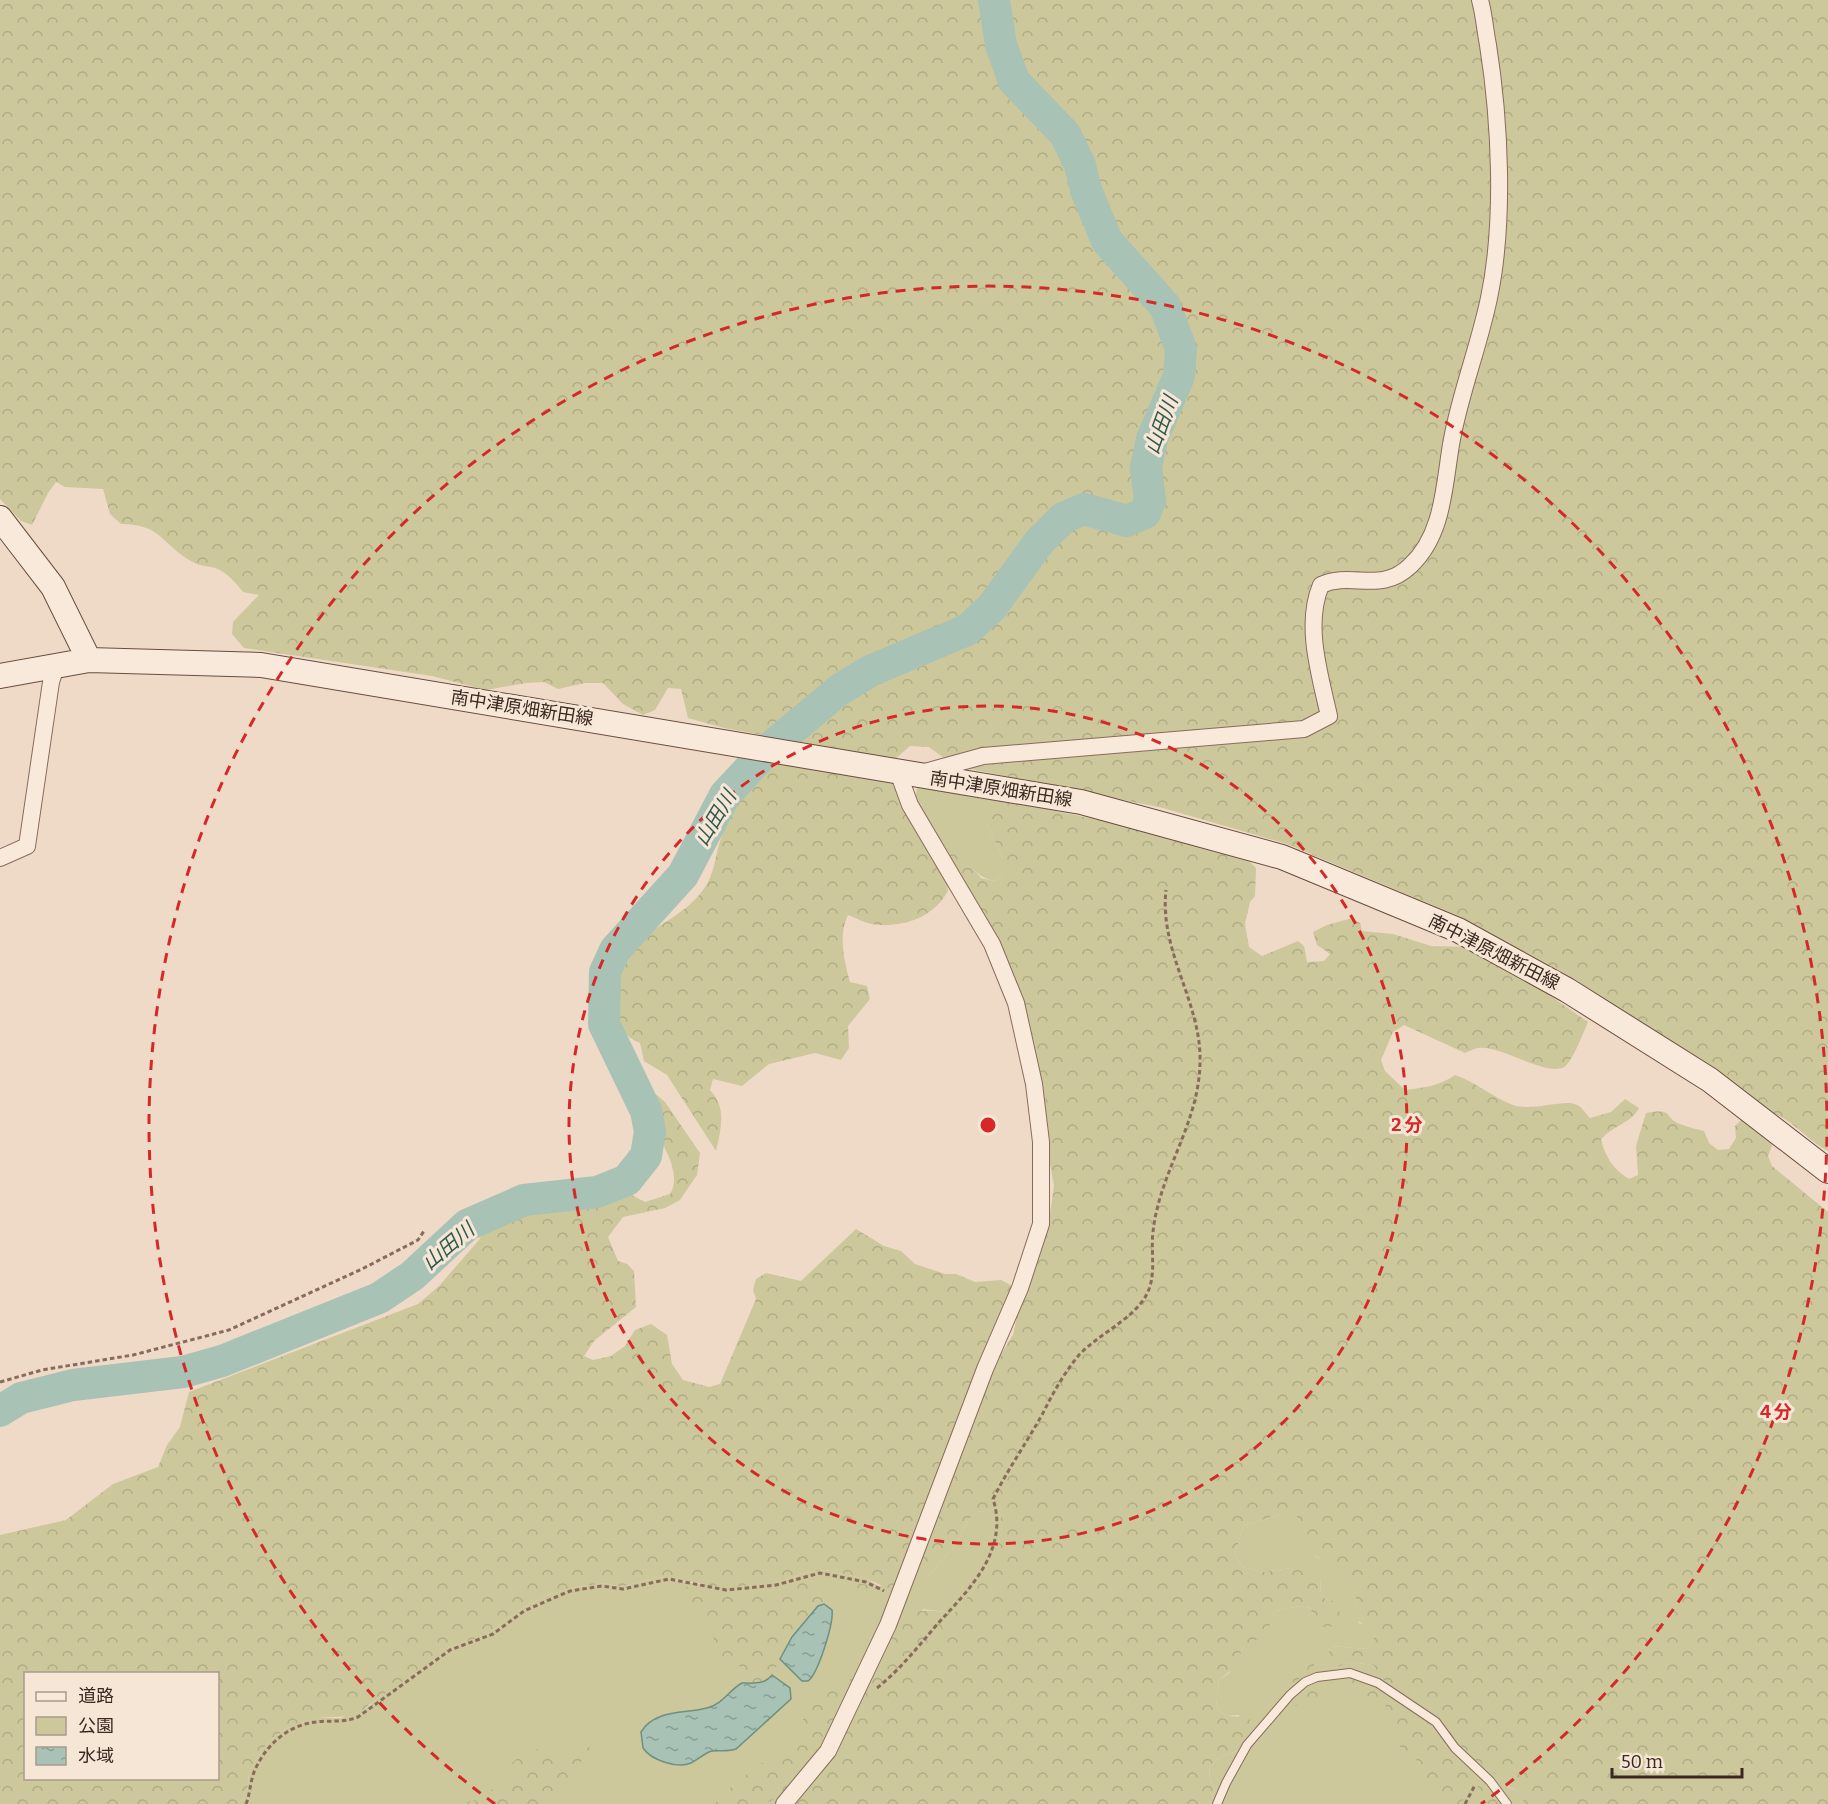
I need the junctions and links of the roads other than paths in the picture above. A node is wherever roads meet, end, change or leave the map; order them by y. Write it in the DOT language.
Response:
graph roads {
  1 [pos="1480,0"];
  2 [pos="0,518"];
  3 [pos="89,660"];
  4 [pos="56,666"];
  5 [pos="0,676"];
  6 [pos="905,774"];
  7 [pos="0,858"];
  8 [pos="1828,1171"];
  9 [pos="784,1804"];
  10 [pos="1218,1804"];
  11 [pos="1507,1804"];
  1 -- 6 [label="street"];
  2 -- 3 [label="main road"];
  3 -- 4 [label="main road, 南中津原畑新田線"];
  3 -- 6 [label="main road, 南中津原畑新田線"];
  4 -- 5 [label="main road, 南中津原畑新田線"];
  4 -- 7 [label="street"];
  6 -- 8 [label="main road, 南中津原畑新田線"];
  6 -- 9 [label="street"];
  10 -- 11 [label="lane"];
}
